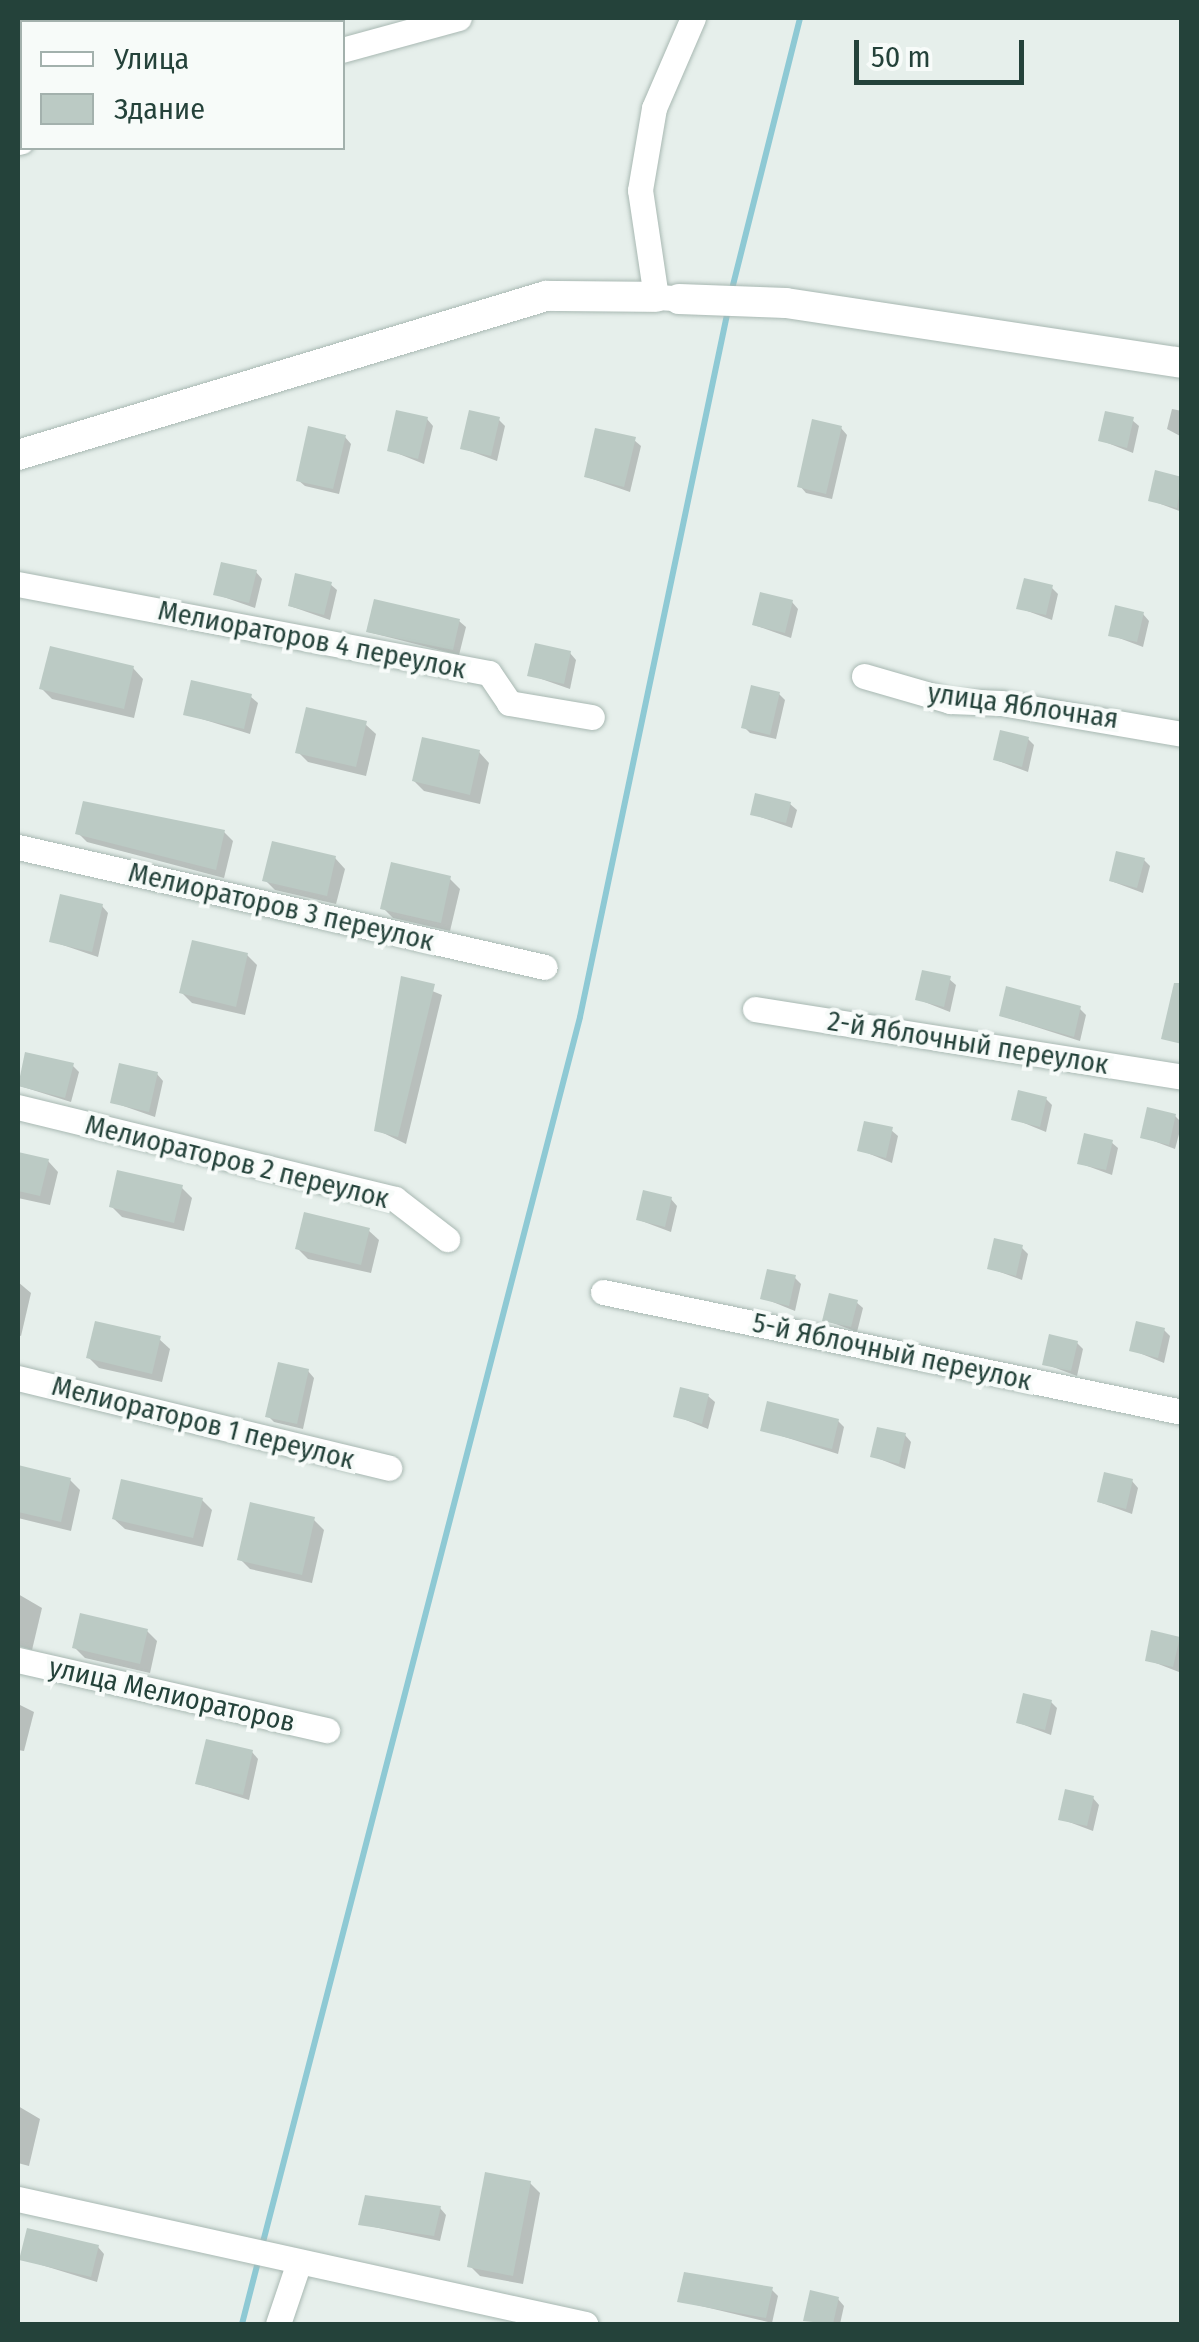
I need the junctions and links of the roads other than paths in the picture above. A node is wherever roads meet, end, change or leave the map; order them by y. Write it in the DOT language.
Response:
graph roads {
  1 [pos="459,18"];
  2 [pos="693,18"];
  3 [pos="345,49"];
  4 [pos="667,298"];
  5 [pos="1182,363"];
  6 [pos="18,455"];
  7 [pos="18,584"];
  8 [pos="864,676"];
  9 [pos="592,716"];
  10 [pos="1182,734"];
  11 [pos="18,847"];
  12 [pos="544,967"];
  13 [pos="755,1009"];
  14 [pos="1182,1077"];
  15 [pos="18,1107"];
  16 [pos="447,1239"];
  17 [pos="604,1292"];
  18 [pos="18,1378"];
  19 [pos="1182,1412"];
  20 [pos="389,1468"];
  21 [pos="18,1660"];
  22 [pos="327,1730"];
  23 [pos="18,2199"];
  24 [pos="299,2262"];
  25 [pos="278,2324"];
  26 [pos="585,2324"];
  1 -- 3 [label="street"];
  2 -- 4 [label="street"];
  4 -- 5 [label="street"];
  4 -- 6 [label="street"];
  7 -- 9 [label="street, Мелиораторов 4 переулок"];
  8 -- 10 [label="street, улица Яблочная"];
  11 -- 12 [label="street, Мелиораторов 3 переулок"];
  13 -- 14 [label="street, 2-й Яблочный переулок"];
  15 -- 16 [label="street, Мелиораторов 2 переулок"];
  17 -- 19 [label="street, 5-й Яблочный переулок"];
  18 -- 20 [label="street, Мелиораторов 1 переулок"];
  21 -- 22 [label="street, улица Мелиораторов"];
  23 -- 24 [label="street"];
  24 -- 25 [label="street"];
  24 -- 26 [label="street"];
}
